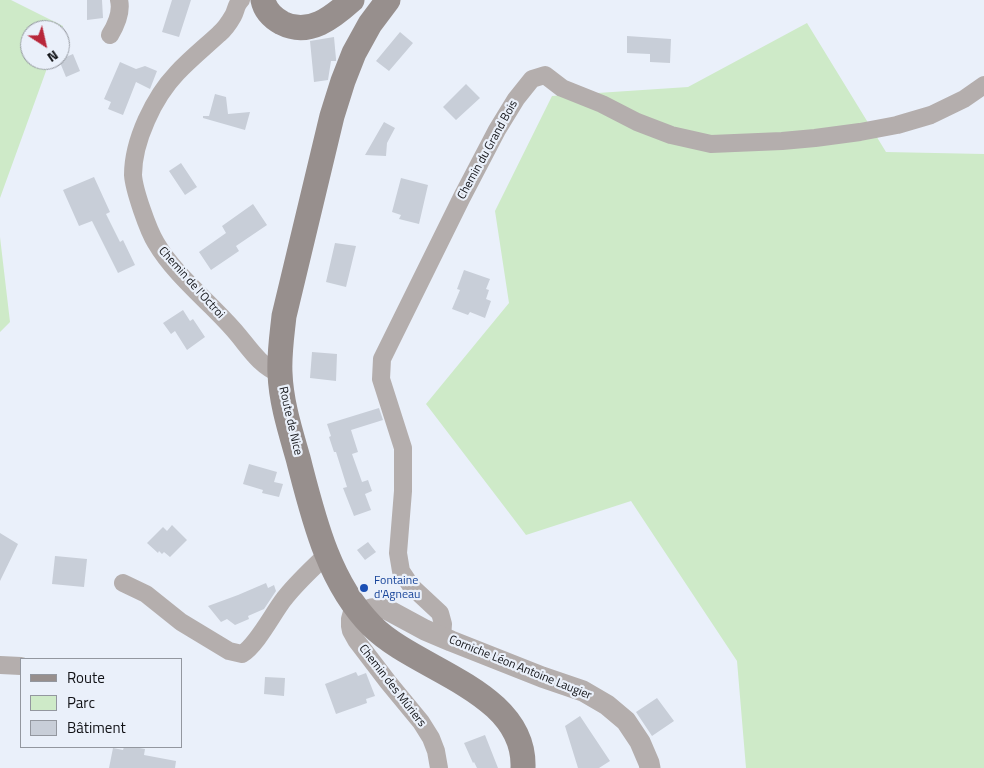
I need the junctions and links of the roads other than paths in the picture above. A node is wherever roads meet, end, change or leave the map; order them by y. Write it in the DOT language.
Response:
graph roads {
  1 [pos="119,0"];
  2 [pos="352,0"];
  3 [pos="388,0"];
  4 [pos="244,1"];
  5 [pos="110,34"];
  6 [pos="984,84"];
  7 [pos="280,374"];
  8 [pos="327,554"];
  9 [pos="123,583"];
  10 [pos="359,610"];
  11 [pos="442,637"];
  12 [pos="0,665"];
  13 [pos="20,666"];
  14 [pos="439,768"];
  15 [pos="523,768"];
  16 [pos="650,768"];
  1 -- 5 [label="street"];
  2 -- 4 [label="main road"];
  3 -- 7 [label="main road, Route de Nice"];
  4 -- 7 [label="street, Chemin de l'Octroi"];
  6 -- 11 [label="street, Chemin du Grand Bois"];
  7 -- 8 [label="main road, Route de Nice"];
  8 -- 9 [label="street"];
  8 -- 10 [label="main road, Route de Nice"];
  10 -- 11 [label="street, Corniche Léon Antoine Laugier"];
  10 -- 14 [label="street, Chemin des Mûriers"];
  10 -- 15 [label="main road, Route de Nice"];
  11 -- 16 [label="street, Corniche Léon Antoine Laugier"];
  12 -- 13 [label="street"];
}
